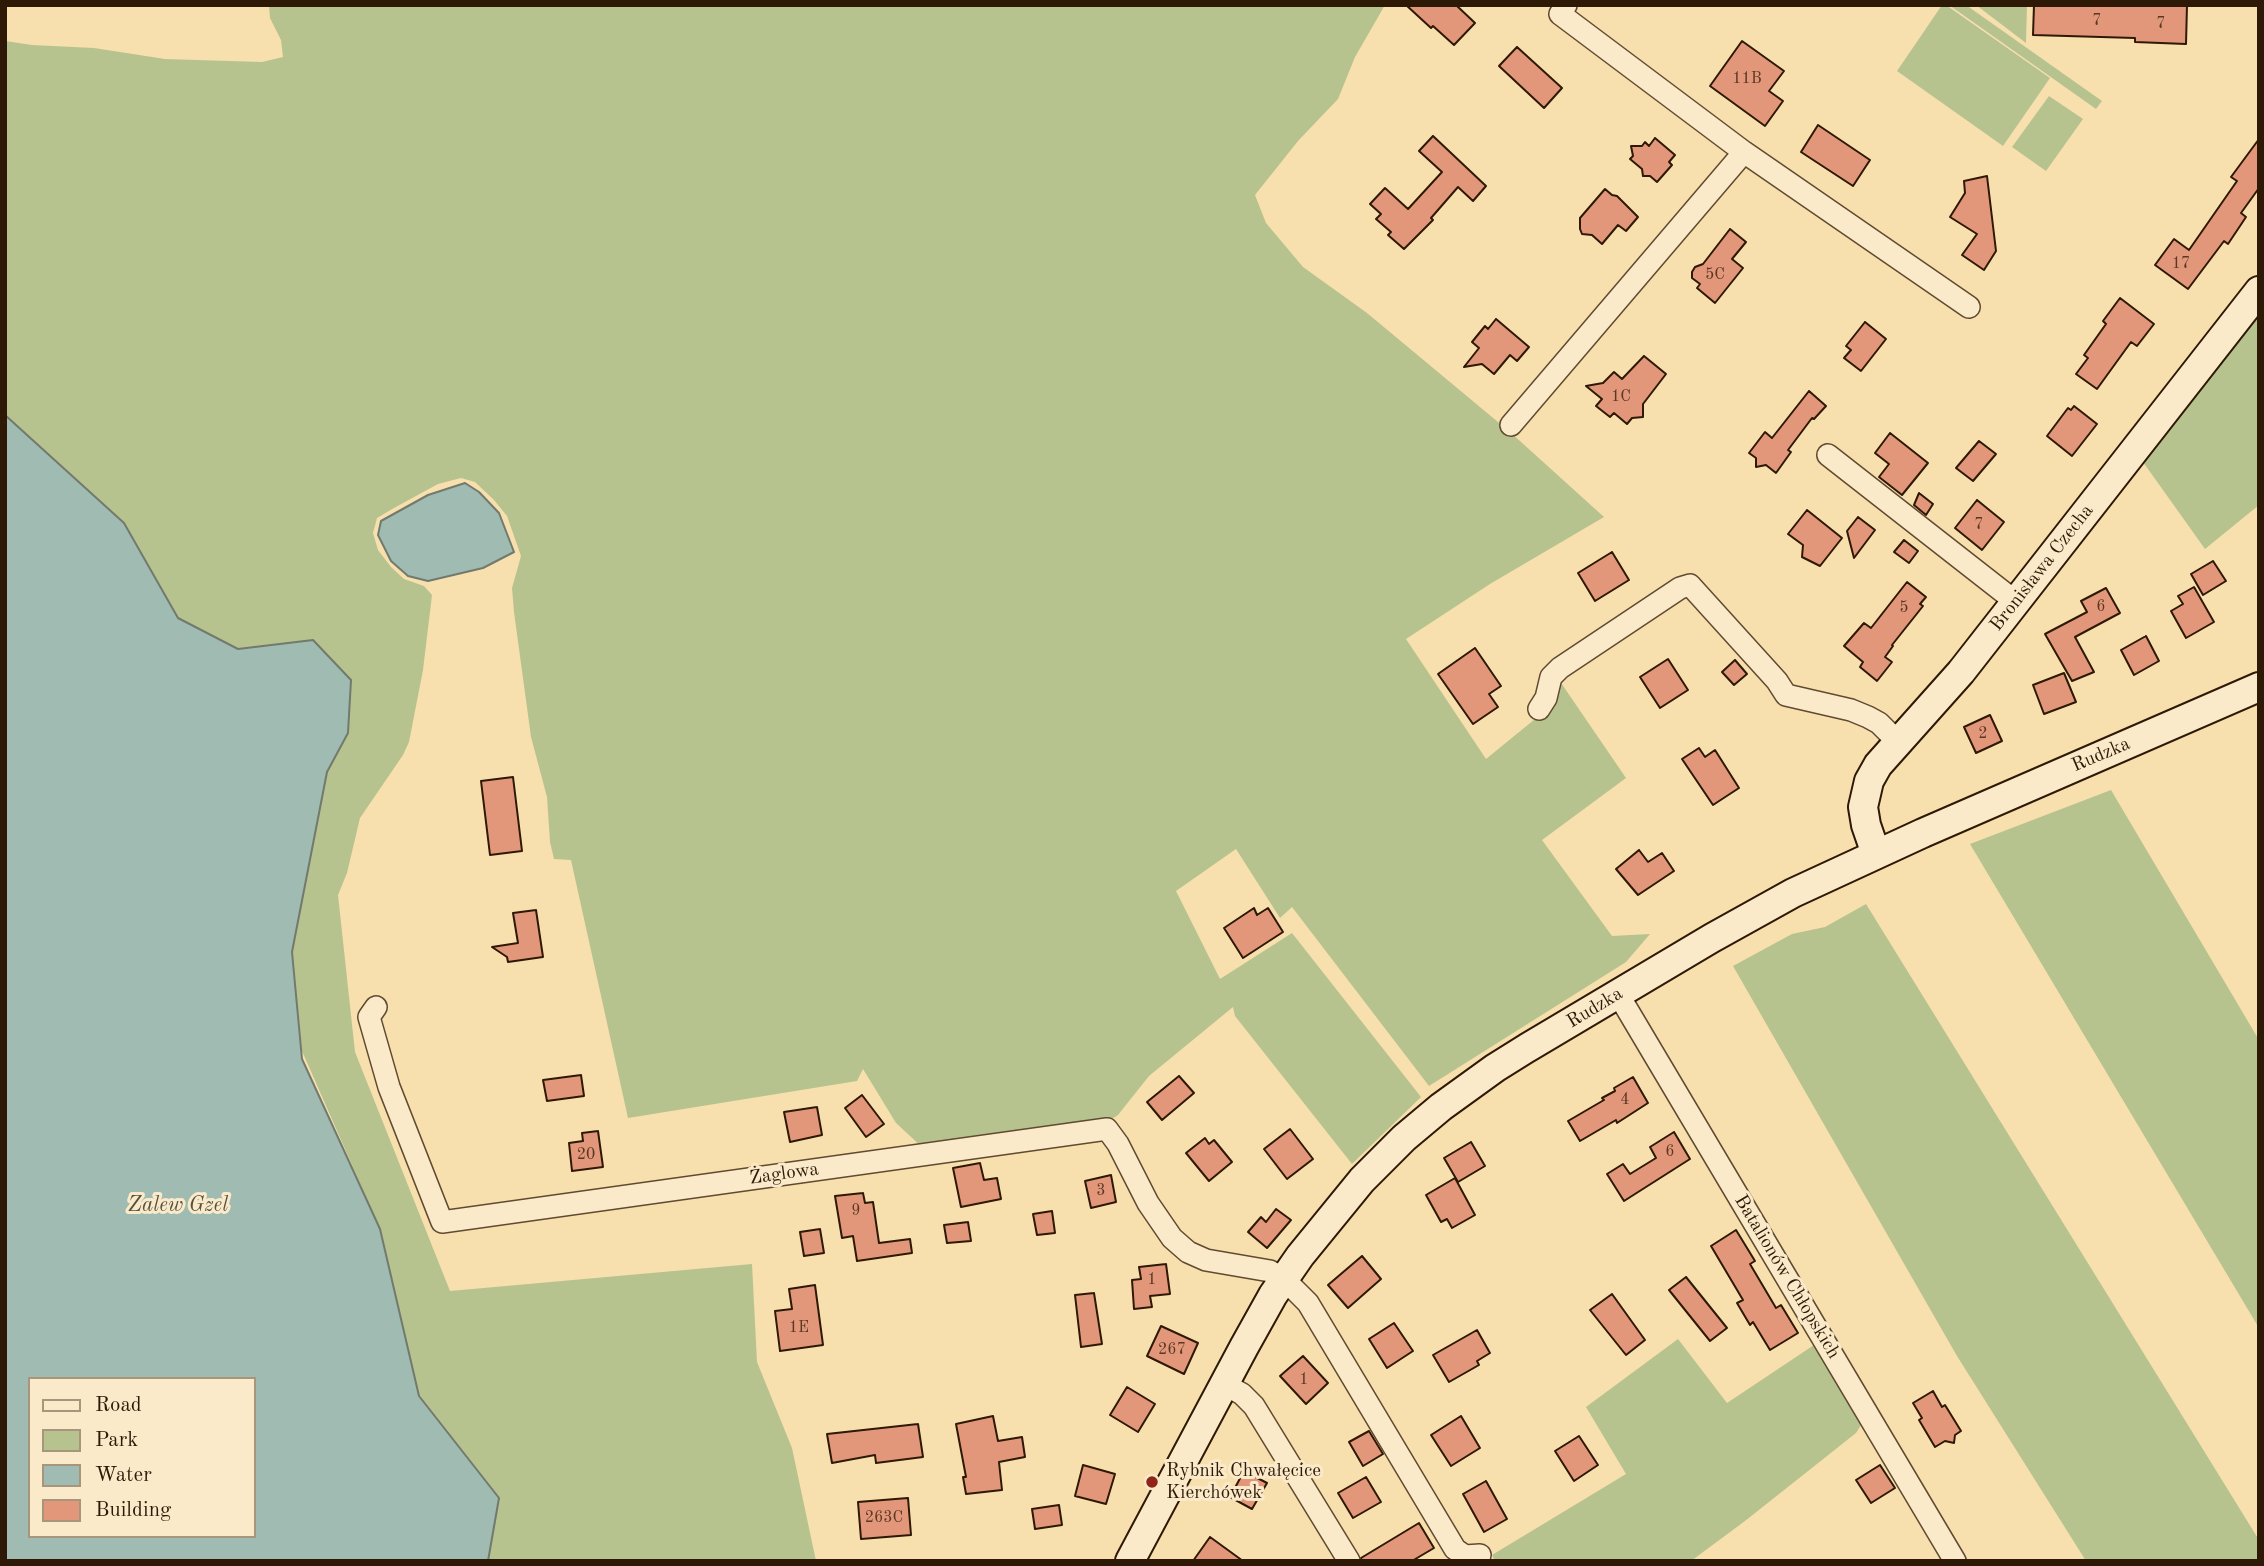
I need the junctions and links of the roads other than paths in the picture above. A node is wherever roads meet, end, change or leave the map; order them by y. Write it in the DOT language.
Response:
graph roads {
  1 [pos="1566,5"];
  2 [pos="1744,152"];
  3 [pos="2259,291"];
  4 [pos="1969,307"];
  5 [pos="1511,425"];
  6 [pos="1828,455"];
  7 [pos="2016,602"];
  8 [pos="2259,687"];
  9 [pos="1539,709"];
  10 [pos="1898,742"];
  11 [pos="1876,854"];
  12 [pos="1618,994"];
  13 [pos="376,1007"];
  14 [pos="1284,1279"];
  15 [pos="1224,1384"];
  16 [pos="1480,1555"];
  17 [pos="1130,1561"];
  18 [pos="1349,1561"];
  19 [pos="1955,1561"];
  1 -- 2 [label="street"];
  2 -- 4 [label="street"];
  2 -- 5 [label="street"];
  3 -- 7 [label="main road, Bronisława Czecha"];
  6 -- 7 [label="street"];
  7 -- 10 [label="main road, Bronisława Czecha"];
  8 -- 11 [label="main road, Rudzka"];
  9 -- 10 [label="street"];
  10 -- 11 [label="main road, Bronisława Czecha"];
  11 -- 12 [label="main road, Rudzka"];
  12 -- 14 [label="main road, Rudzka"];
  12 -- 19 [label="street, Batalionów Chłopskich"];
  13 -- 14 [label="street, Żaglowa"];
  14 -- 15 [label="main road, Rudzka"];
  14 -- 16 [label="street"];
  15 -- 17 [label="main road, Rudzka"];
  15 -- 18 [label="street"];
}
